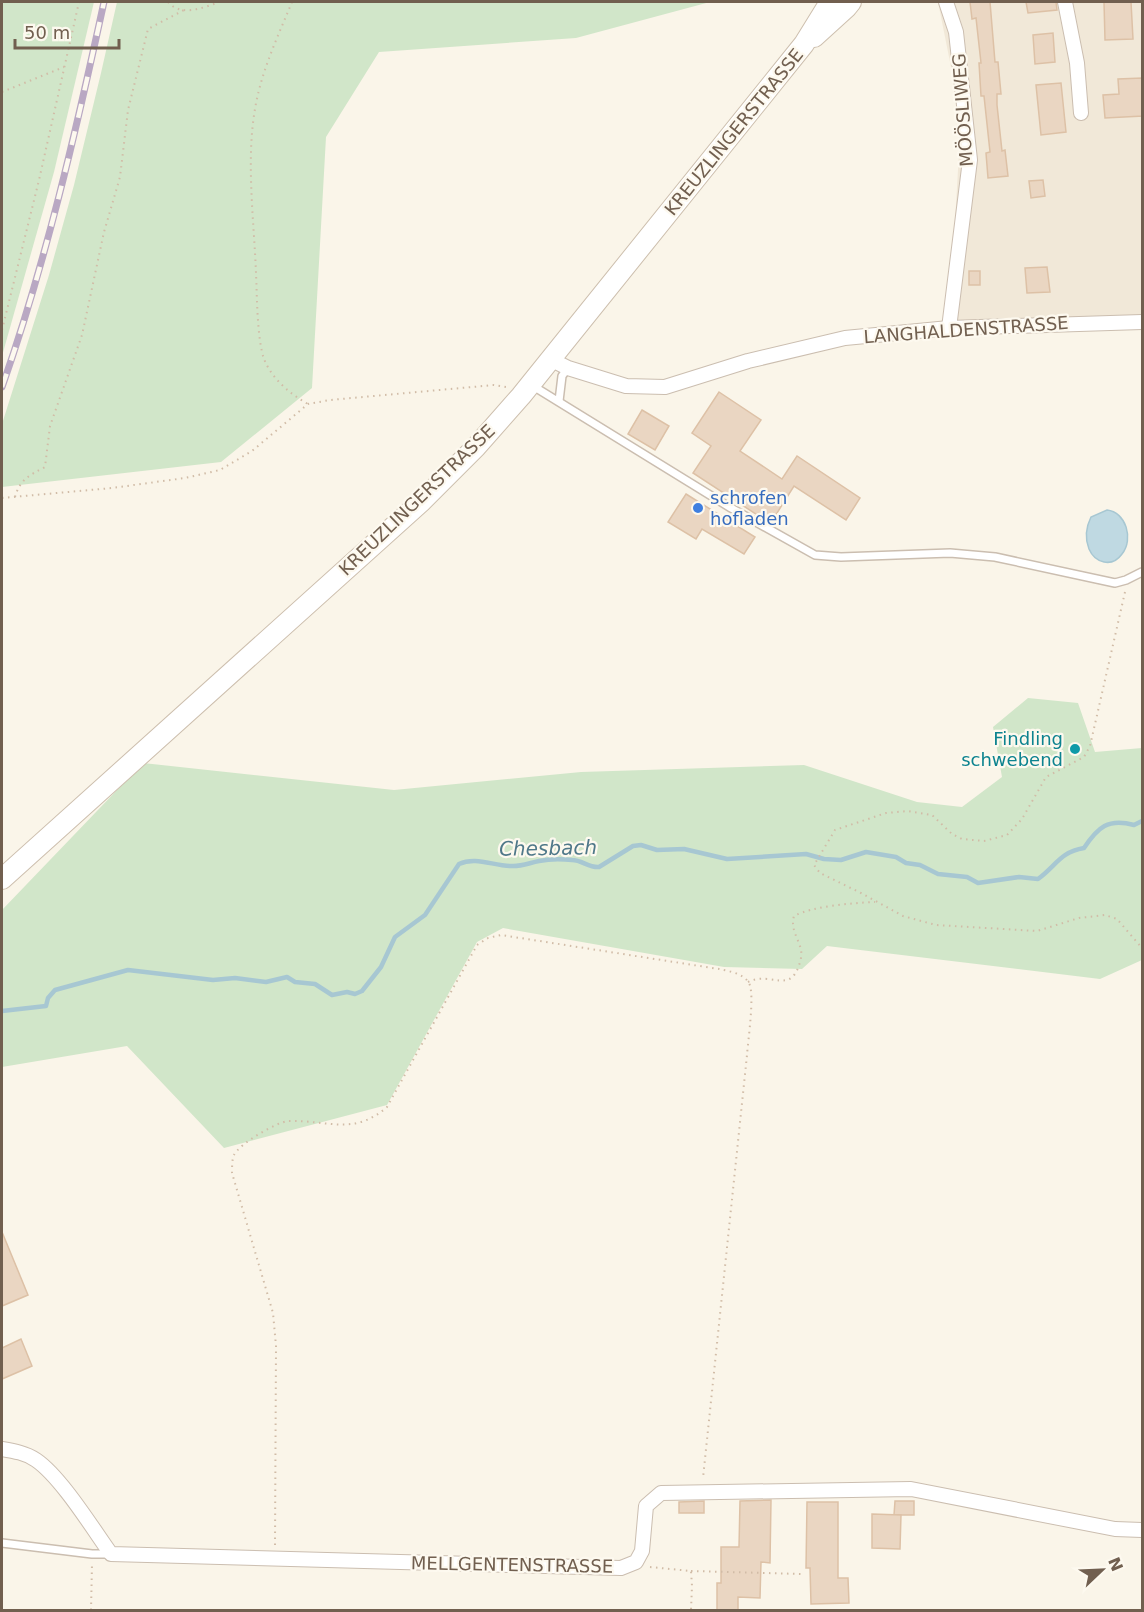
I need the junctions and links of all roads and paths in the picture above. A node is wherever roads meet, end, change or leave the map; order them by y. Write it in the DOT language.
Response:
graph roads {
  1 [pos="79,2"];
  2 [pos="168,2"];
  3 [pos="219,2"];
  4 [pos="292,2"];
  5 [pos="830,2"];
  6 [pos="850,2"];
  7 [pos="946,2"];
  8 [pos="1065,2"];
  9 [pos="184,10"];
  10 [pos="804,44"];
  11 [pos="64,67"];
  12 [pos="2,92"];
  13 [pos="1081,113"];
  14 [pos="1143,322"];
  15 [pos="949,328"];
  16 [pos="2,330"];
  17 [pos="559,364"];
  18 [pos="526,390"];
  19 [pos="559,401"];
  20 [pos="308,404"];
  21 [pos="2,498"];
  22 [pos="14,498"];
  23 [pos="1143,572"];
  24 [pos="1126,580"];
  25 [pos="2,879"];
  26 [pos="875,902"];
  27 [pos="1143,948"];
  28 [pos="748,982"];
  29 [pos="2,1449"];
  30 [pos="701,1492"];
  31 [pos="1143,1530"];
  32 [pos="2,1543"];
  33 [pos="93,1554"];
  34 [pos="111,1554"];
  35 [pos="275,1560"];
  36 [pos="636,1562"];
  37 [pos="691,1571"];
  38 [pos="802,1574"];
  39 [pos="91,1611"];
  40 [pos="691,1611"];
  1 -- 11 [label="path"];
  2 -- 9 [label="path"];
  3 -- 9 [label="path"];
  4 -- 20 [label="path"];
  5 -- 10 [label="street"];
  6 -- 10 [label="street"];
  7 -- 15 [label="street, MÖÖSLIWEG"];
  8 -- 13 [label="street"];
  9 -- 22 [label="path"];
  10 -- 17 [label="street, KREUZLINGERSTRASSE"];
  11 -- 12 [label="path"];
  11 -- 16 [label="path"];
  14 -- 15 [label="street, LANGHALDENSTRASSE"];
  15 -- 17 [label="street, LANGHALDENSTRASSE"];
  17 -- 18 [label="street, KREUZLINGERSTRASSE"];
  17 -- 19 [label="lane"];
  18 -- 19 [label="lane"];
  18 -- 20 [label="path"];
  18 -- 25 [label="street, KREUZLINGERSTRASSE"];
  19 -- 24 [label="lane"];
  20 -- 22 [label="path"];
  21 -- 22 [label="path"];
  23 -- 24 [label="lane"];
  24 -- 26 [label="path"];
  26 -- 27 [label="path"];
  26 -- 28 [label="path"];
  28 -- 30 [label="path"];
  28 -- 35 [label="path"];
  29 -- 34 [label="street"];
  30 -- 31 [label="street, MELLGENTENSTRASSE"];
  30 -- 36 [label="street, MELLGENTENSTRASSE"];
  32 -- 33 [label="lane"];
  33 -- 34 [label="lane"];
  33 -- 39 [label="path"];
  34 -- 35 [label="street, MELLGENTENSTRASSE"];
  35 -- 36 [label="street, MELLGENTENSTRASSE"];
  36 -- 37 [label="path"];
  37 -- 38 [label="path"];
  37 -- 40 [label="path"];
}
